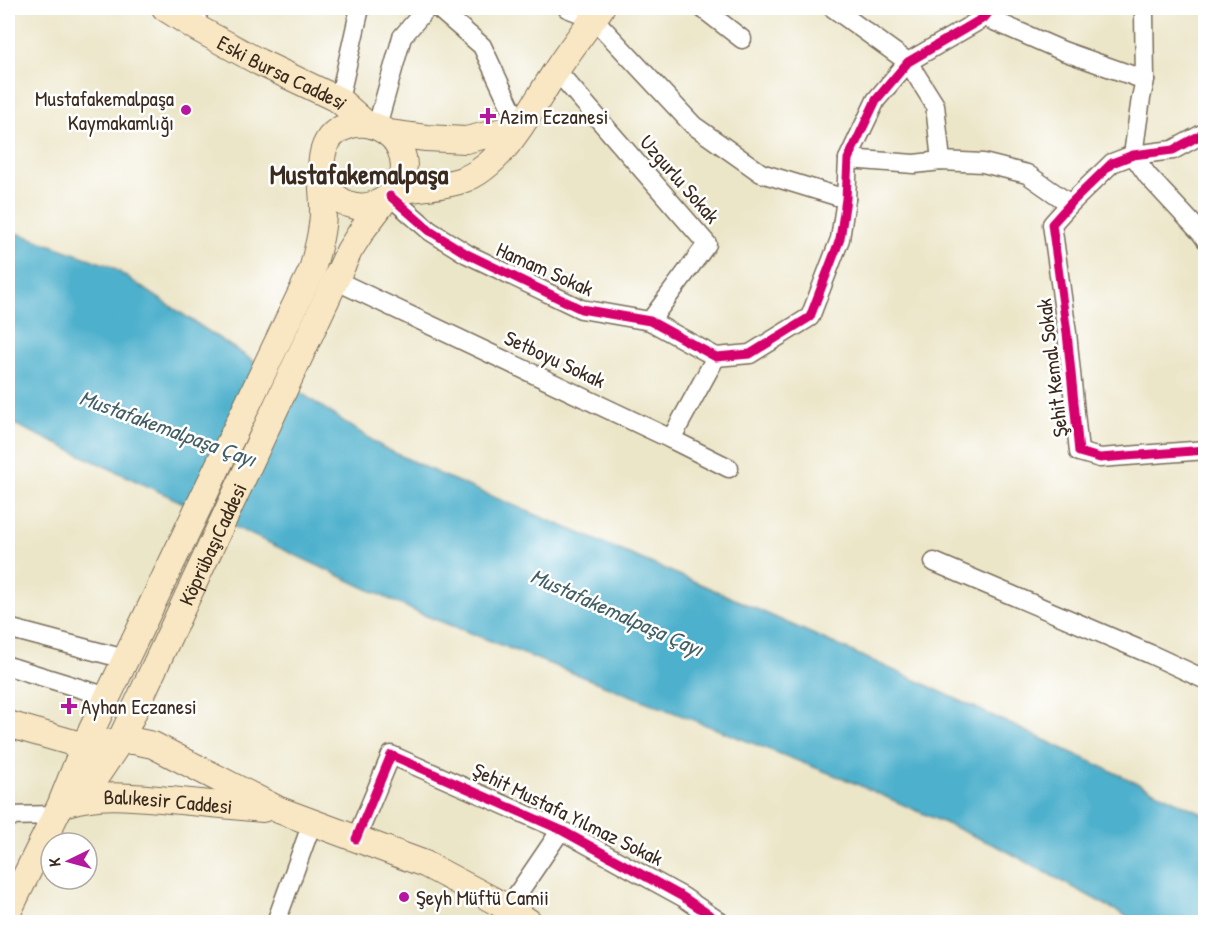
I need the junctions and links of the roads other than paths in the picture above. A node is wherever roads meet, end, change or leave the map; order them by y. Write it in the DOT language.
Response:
graph roads {
  1 [pos="165,8"];
  2 [pos="360,8"];
  3 [pos="427,8"];
  4 [pos="438,8"];
  5 [pos="567,8"];
  6 [pos="702,8"];
  7 [pos="833,8"];
  8 [pos="1142,8"];
  9 [pos="988,12"];
  10 [pos="597,13"];
  11 [pos="197,17"];
  12 [pos="742,39"];
  13 [pos="909,62"];
  14 [pos="556,70"];
  15 [pos="1145,80"];
  16 [pos="339,100"];
  17 [pos="520,127"];
  18 [pos="377,128"];
  19 [pos="1206,132"];
  20 [pos="1133,155"];
  21 [pos="848,159"];
  22 [pos="941,161"];
  23 [pos="321,174"];
  24 [pos="390,196"];
  25 [pos="846,199"];
  26 [pos="1070,204"];
  27 [pos="1206,240"];
  28 [pos="335,280"];
  29 [pos="650,321"];
  30 [pos="716,357"];
  31 [pos="672,439"];
  32 [pos="1206,450"];
  33 [pos="729,468"];
  34 [pos="934,562"];
  35 [pos="8,628"];
  36 [pos="125,659"];
  37 [pos="8,666"];
  38 [pos="1206,680"];
  39 [pos="108,696"];
  40 [pos="8,724"];
  41 [pos="120,741"];
  42 [pos="84,746"];
  43 [pos="98,775"];
  44 [pos="137,797"];
  45 [pos="58,810"];
  46 [pos="279,810"];
  47 [pos="8,816"];
  48 [pos="312,823"];
  49 [pos="561,830"];
  50 [pos="356,839"];
  51 [pos="508,908"];
  52 [pos="8,912"];
  53 [pos="276,922"];
  54 [pos="529,922"];
  55 [pos="720,922"];
  1 -- 11 [label="main road, Eski Bursa Caddesi"];
  2 -- 16 [label="street"];
  3 -- 18 [label="street"];
  4 -- 17 [label="street"];
  5 -- 10 [label="street"];
  6 -- 12 [label="street"];
  7 -- 13 [label="street"];
  8 -- 15 [label="street"];
  9 -- 13 [label="street"];
  9 -- 15 [label="street"];
  10 -- 14 [label="main road"];
  10 -- 25 [label="street"];
  11 -- 16 [label="main road, Eski Bursa Caddesi"];
  13 -- 21 [label="street"];
  13 -- 22 [label="street"];
  14 -- 17 [label="main road"];
  14 -- 29 [label="street, Uzgurlu Sokak"];
  15 -- 20 [label="street"];
  16 -- 18 [label="main road, Eski Bursa Caddesi"];
  17 -- 18 [label="main road"];
  17 -- 24 [label="main road"];
  18 -- 23 [label="main road"];
  18 -- 24 [label="main road"];
  19 -- 20 [label="street"];
  20 -- 26 [label="street"];
  20 -- 27 [label="street"];
  21 -- 22 [label="street"];
  21 -- 25 [label="street"];
  22 -- 26 [label="street"];
  23 -- 24 [label="main road"];
  23 -- 36 [label="main road, KöprübaşıCaddesi"];
  24 -- 28 [label="main road, KöprübaşıCaddesi"];
  24 -- 29 [label="street, Hamam Sokak"];
  25 -- 30 [label="street"];
  26 -- 32 [label="street, Şehit Kemal Sokak"];
  28 -- 31 [label="street, Setboyu Sokak"];
  28 -- 41 [label="main road, KöprübaşıCaddesi"];
  29 -- 30 [label="street, Hamam Sokak"];
  30 -- 31 [label="street"];
  31 -- 33 [label="street, Setboyu Sokak"];
  34 -- 38 [label="street"];
  35 -- 36 [label="street"];
  36 -- 39 [label="main road, KöprübaşıCaddesi"];
  37 -- 39 [label="street"];
  39 -- 42 [label="main road, KöprübaşıCaddesi"];
  40 -- 42 [label="main road"];
  41 -- 42 [label="main road, Balıkesir Caddesi"];
  41 -- 43 [label="main road, KöprübaşıCaddesi"];
  41 -- 46 [label="main road, Balıkesir Caddesi"];
  42 -- 43 [label="main road"];
  42 -- 45 [label="main road, KöprübaşıCaddesi"];
  43 -- 44 [label="main road"];
  43 -- 45 [label="main road, KöprübaşıCaddesi"];
  44 -- 45 [label="main road, Balıkesir Caddesi"];
  44 -- 46 [label="main road, Balıkesir Caddesi"];
  45 -- 47 [label="street"];
  45 -- 52 [label="main road, KöprübaşıCaddesi"];
  46 -- 48 [label="main road, Balıkesir Caddesi"];
  48 -- 50 [label="main road, Balıkesir Caddesi"];
  48 -- 53 [label="street"];
  49 -- 50 [label="street, Şehit Mustafa Yılmaz Sokak"];
  49 -- 51 [label="street"];
  49 -- 55 [label="street, Şehit Mustafa Yılmaz Sokak"];
  50 -- 51 [label="main road, Balıkesir Caddesi"];
  51 -- 54 [label="main road, Balıkesir Caddesi"];
}
